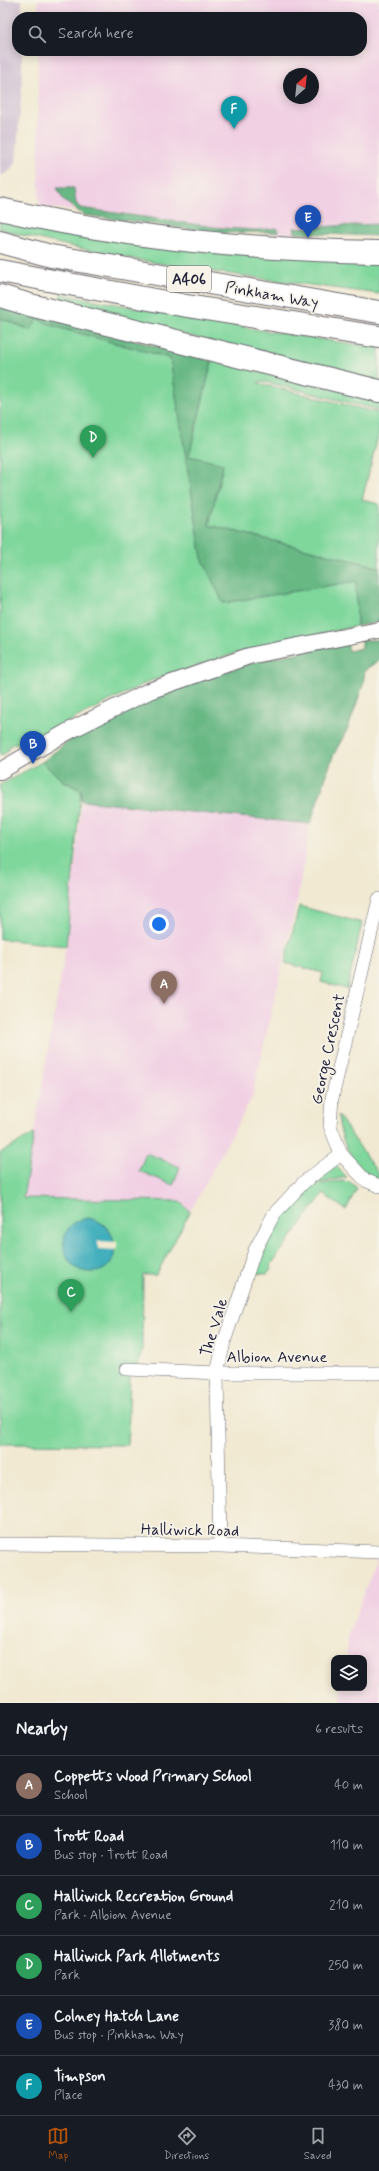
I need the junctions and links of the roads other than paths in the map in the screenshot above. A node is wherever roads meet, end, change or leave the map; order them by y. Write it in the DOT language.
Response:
graph roads {
  1 [pos="0,209"];
  2 [pos="0,242"];
  3 [pos="379,252"];
  4 [pos="0,271"];
  5 [pos="0,296"];
  6 [pos="379,312"];
  7 [pos="379,337"];
  8 [pos="379,391"];
  9 [pos="379,630"];
  10 [pos="0,771"];
  11 [pos="379,899"];
  12 [pos="341,1154"];
  13 [pos="379,1186"];
  14 [pos="127,1369"];
  15 [pos="217,1373"];
  16 [pos="379,1373"];
  17 [pos="0,1544"];
  18 [pos="220,1546"];
  19 [pos="379,1552"];
  1 -- 3 [label="highway"];
  2 -- 6 [label="highway, Pinkham Way / A406"];
  4 -- 7 [label="highway, Pinkham Way / A406"];
  5 -- 8 [label="highway"];
  9 -- 10 [label="street"];
  11 -- 12 [label="street, George Crescent"];
  12 -- 13 [label="street, George Crescent"];
  12 -- 15 [label="street, The Vale"];
  14 -- 15 [label="street, Albion Avenue"];
  15 -- 16 [label="street, Albion Avenue"];
  15 -- 18 [label="street, The Vale"];
  17 -- 18 [label="street, Halliwick Road"];
  18 -- 19 [label="street, Halliwick Road"];
}
